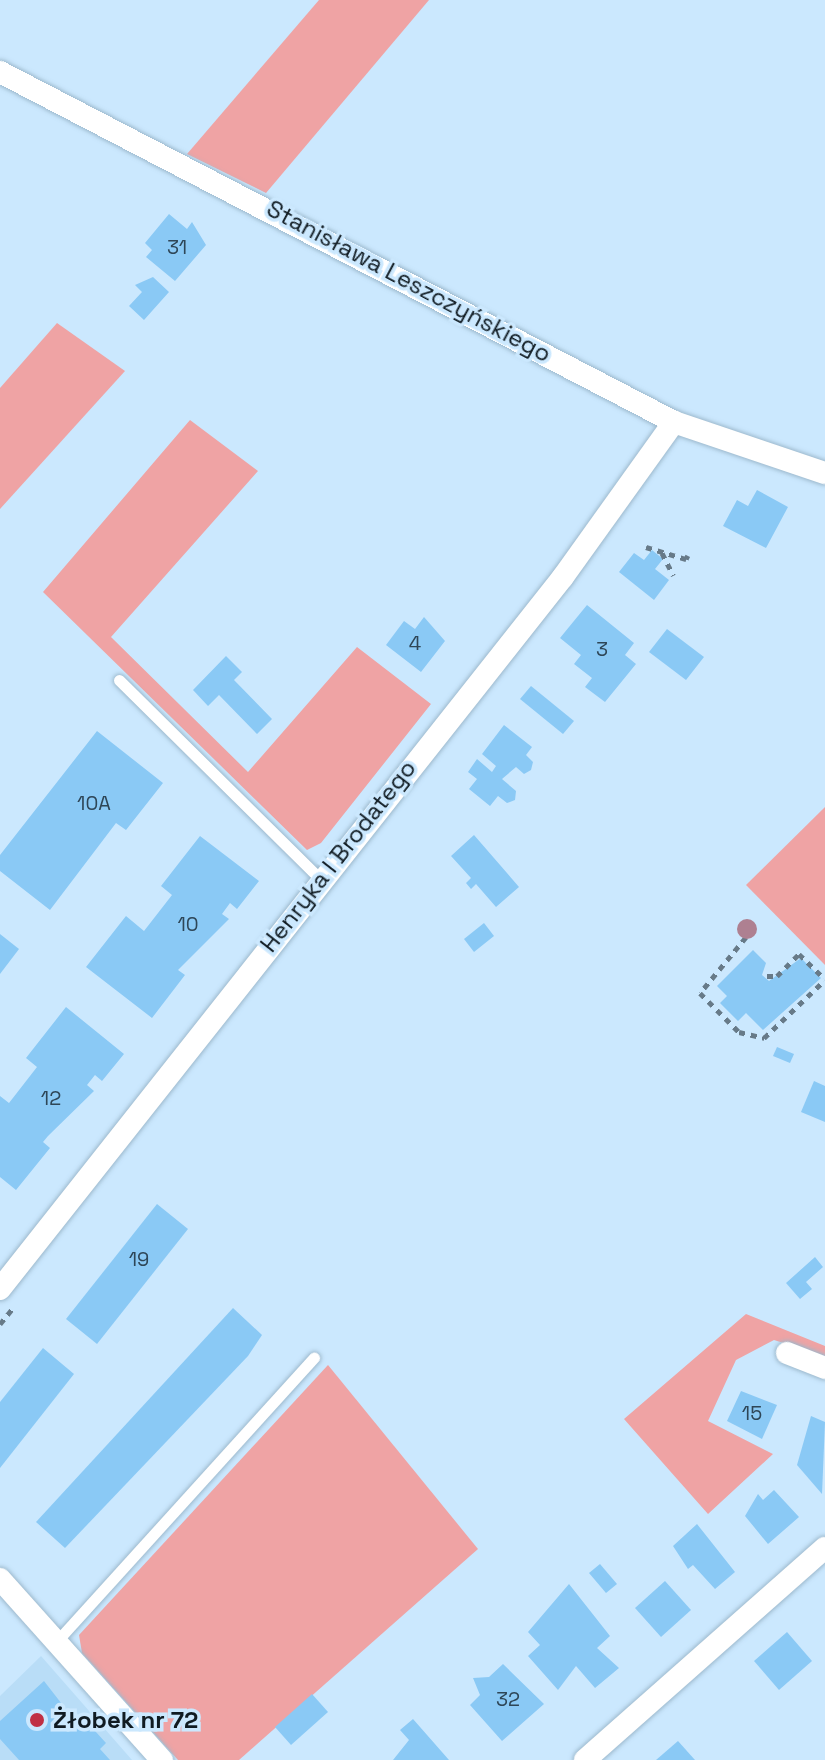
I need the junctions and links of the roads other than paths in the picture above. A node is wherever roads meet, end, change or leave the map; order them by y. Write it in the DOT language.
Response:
graph roads {
  1 [pos="0,72"];
  2 [pos="674,422"];
  3 [pos="825,473"];
  4 [pos="119,680"];
  5 [pos="319,878"];
  6 [pos="0,1289"];
  7 [pos="787,1353"];
  8 [pos="314,1357"];
  9 [pos="825,1368"];
  10 [pos="825,1548"];
  11 [pos="0,1579"];
  12 [pos="56,1642"];
  13 [pos="162,1760"];
  14 [pos="585,1760"];
  1 -- 2 [label="street, Stanisława Leszczyńskiego"];
  2 -- 3 [label="street, Stanisława Leszczyńskiego"];
  2 -- 5 [label="street, Henryka I Brodatego"];
  4 -- 5 [label="lane"];
  5 -- 6 [label="street, Henryka I Brodatego"];
  7 -- 9 [label="street"];
  8 -- 12 [label="lane"];
  10 -- 14 [label="street"];
  11 -- 12 [label="street"];
  12 -- 13 [label="street"];
}
